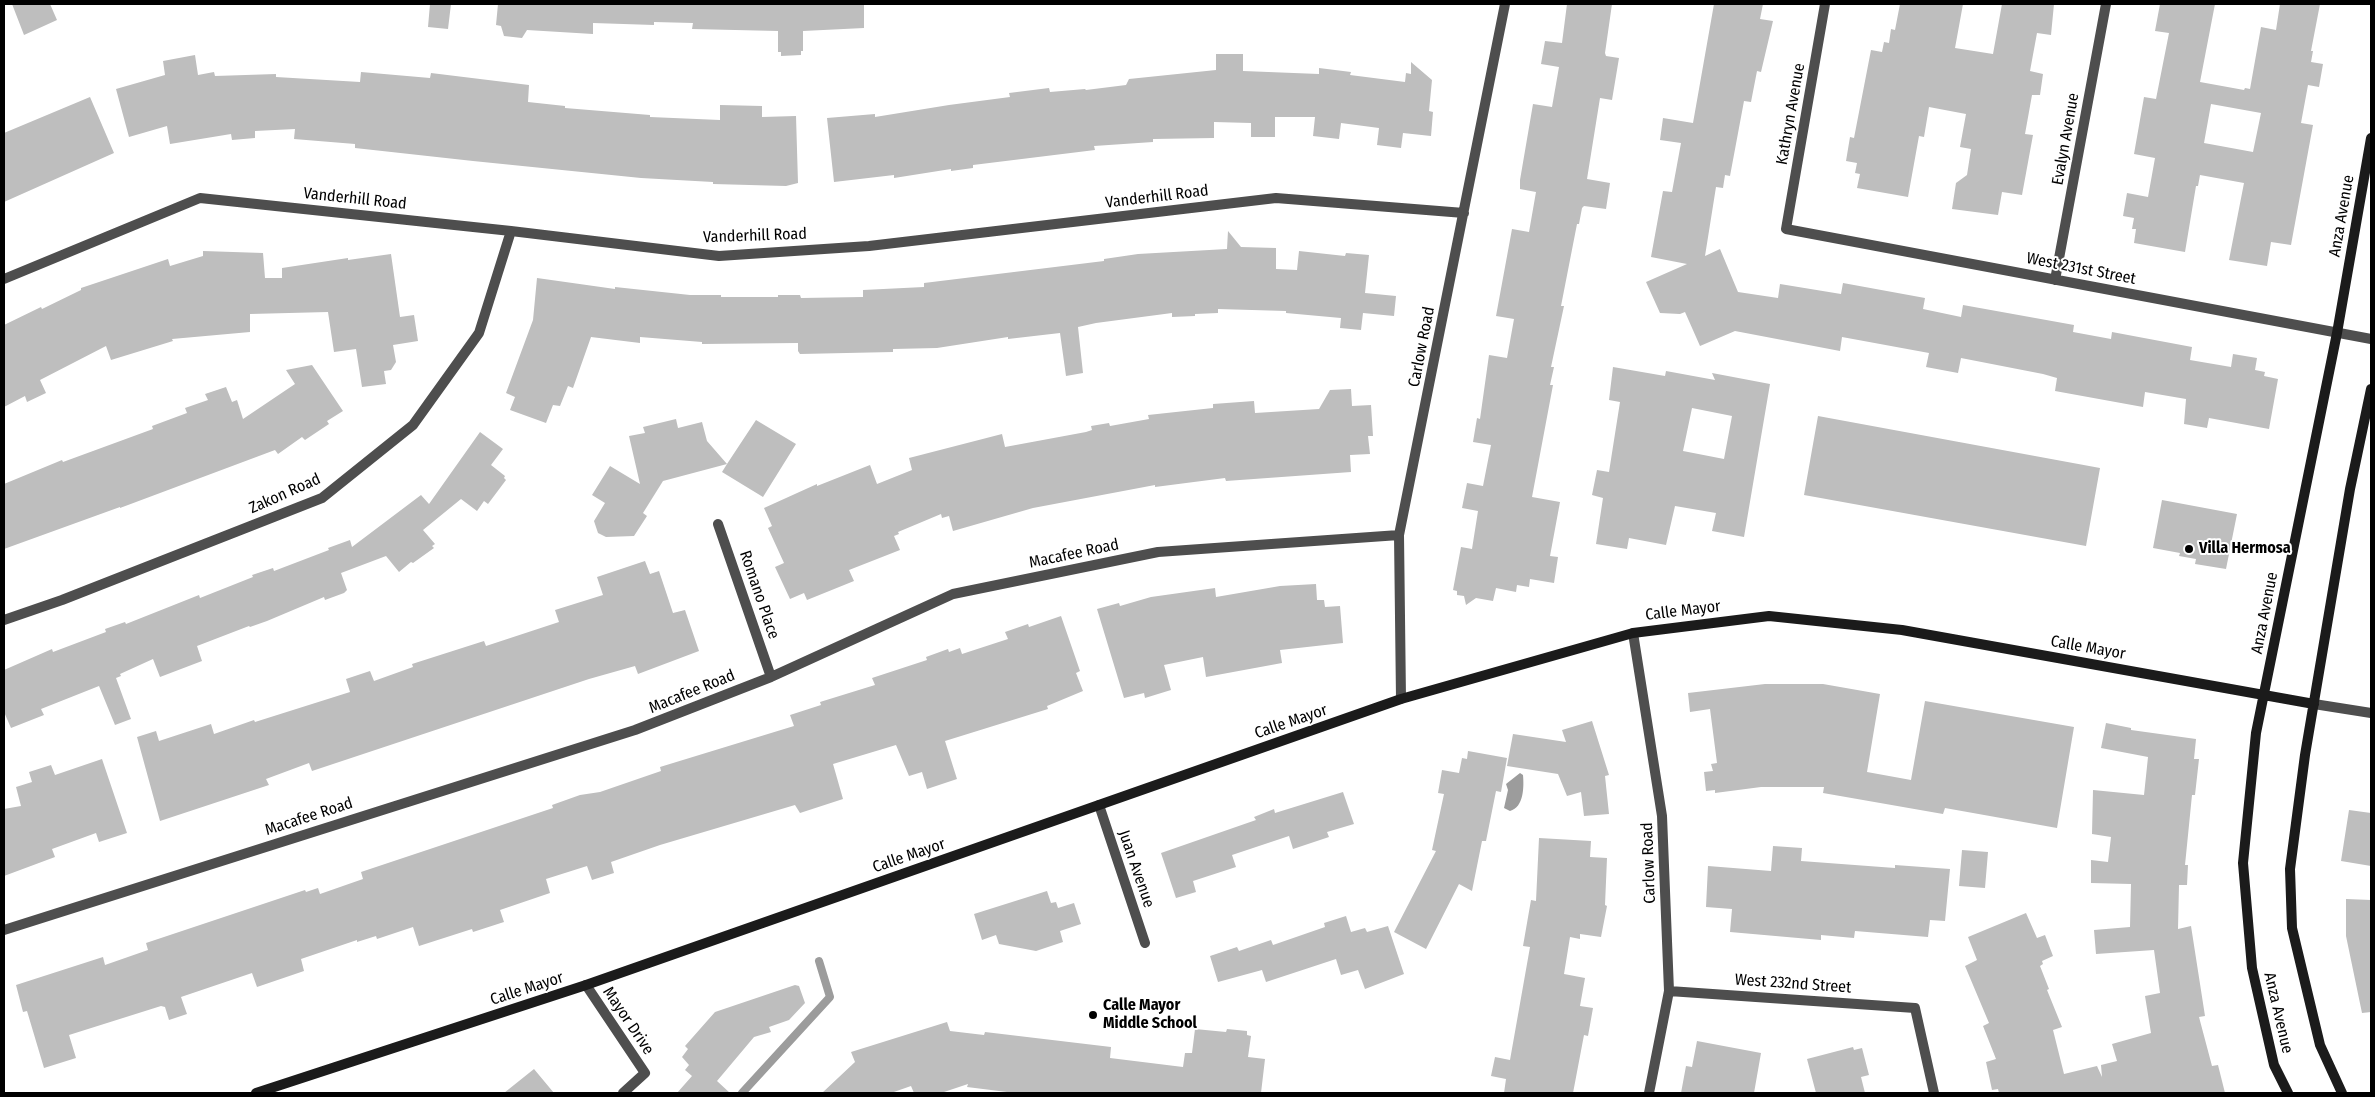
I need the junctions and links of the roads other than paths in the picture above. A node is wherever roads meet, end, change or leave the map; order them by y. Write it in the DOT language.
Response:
graph roads {
  1 [pos="1506,4"];
  2 [pos="1826,4"];
  3 [pos="2106,4"];
  4 [pos="2371,138"];
  5 [pos="1464,213"];
  6 [pos="1786,229"];
  7 [pos="511,230"];
  8 [pos="4,279"];
  9 [pos="2055,280"];
  10 [pos="2337,332"];
  11 [pos="2371,339"];
  12 [pos="2371,389"];
  13 [pos="718,524"];
  14 [pos="1399,535"];
  15 [pos="4,620"];
  16 [pos="1632,632"];
  17 [pos="771,676"];
  18 [pos="2264,695"];
  19 [pos="1401,699"];
  20 [pos="2314,704"];
  21 [pos="2371,713"];
  22 [pos="1099,805"];
  23 [pos="4,930"];
  24 [pos="1145,943"];
  25 [pos="586,985"];
  26 [pos="1669,991"];
  27 [pos="256,1093"];
  28 [pos="623,1093"];
  29 [pos="1649,1093"];
  30 [pos="1934,1093"];
  31 [pos="2288,1093"];
  32 [pos="2342,1093"];
  1 -- 5 [label="street, Carlow Road"];
  2 -- 6 [label="street, Kathryn Avenue"];
  3 -- 9 [label="street, Evalyn Avenue"];
  4 -- 10 [label="street, Anza Avenue"];
  5 -- 7 [label="street, Vanderhill Road"];
  5 -- 14 [label="street, Carlow Road"];
  6 -- 9 [label="street, West 231st Street"];
  7 -- 8 [label="street, Vanderhill Road"];
  7 -- 15 [label="street, Zakon Road"];
  9 -- 10 [label="street, West 231st Street"];
  10 -- 11 [label="street, West 231st Street"];
  10 -- 18 [label="street, Anza Avenue"];
  12 -- 20 [label="street, Anza Avenue"];
  13 -- 17 [label="street, Romano Place"];
  14 -- 17 [label="street, Macafee Road"];
  14 -- 19 [label="street, Carlow Road"];
  16 -- 18 [label="street, Calle Mayor"];
  16 -- 19 [label="street, Calle Mayor"];
  16 -- 26 [label="street, Carlow Road"];
  17 -- 23 [label="street, Macafee Road"];
  18 -- 20 [label="street, Calle Mayor"];
  18 -- 31 [label="street, Anza Avenue"];
  19 -- 22 [label="street, Calle Mayor"];
  20 -- 21 [label="street, Calle Mayor"];
  20 -- 32 [label="street, Anza Avenue"];
  22 -- 24 [label="street, Juan Avenue"];
  22 -- 25 [label="street, Calle Mayor"];
  25 -- 27 [label="street, Calle Mayor"];
  25 -- 28 [label="street, Mayor Drive"];
  26 -- 29 [label="street, Carlow Road"];
  26 -- 30 [label="street, West 232nd Street"];
}
